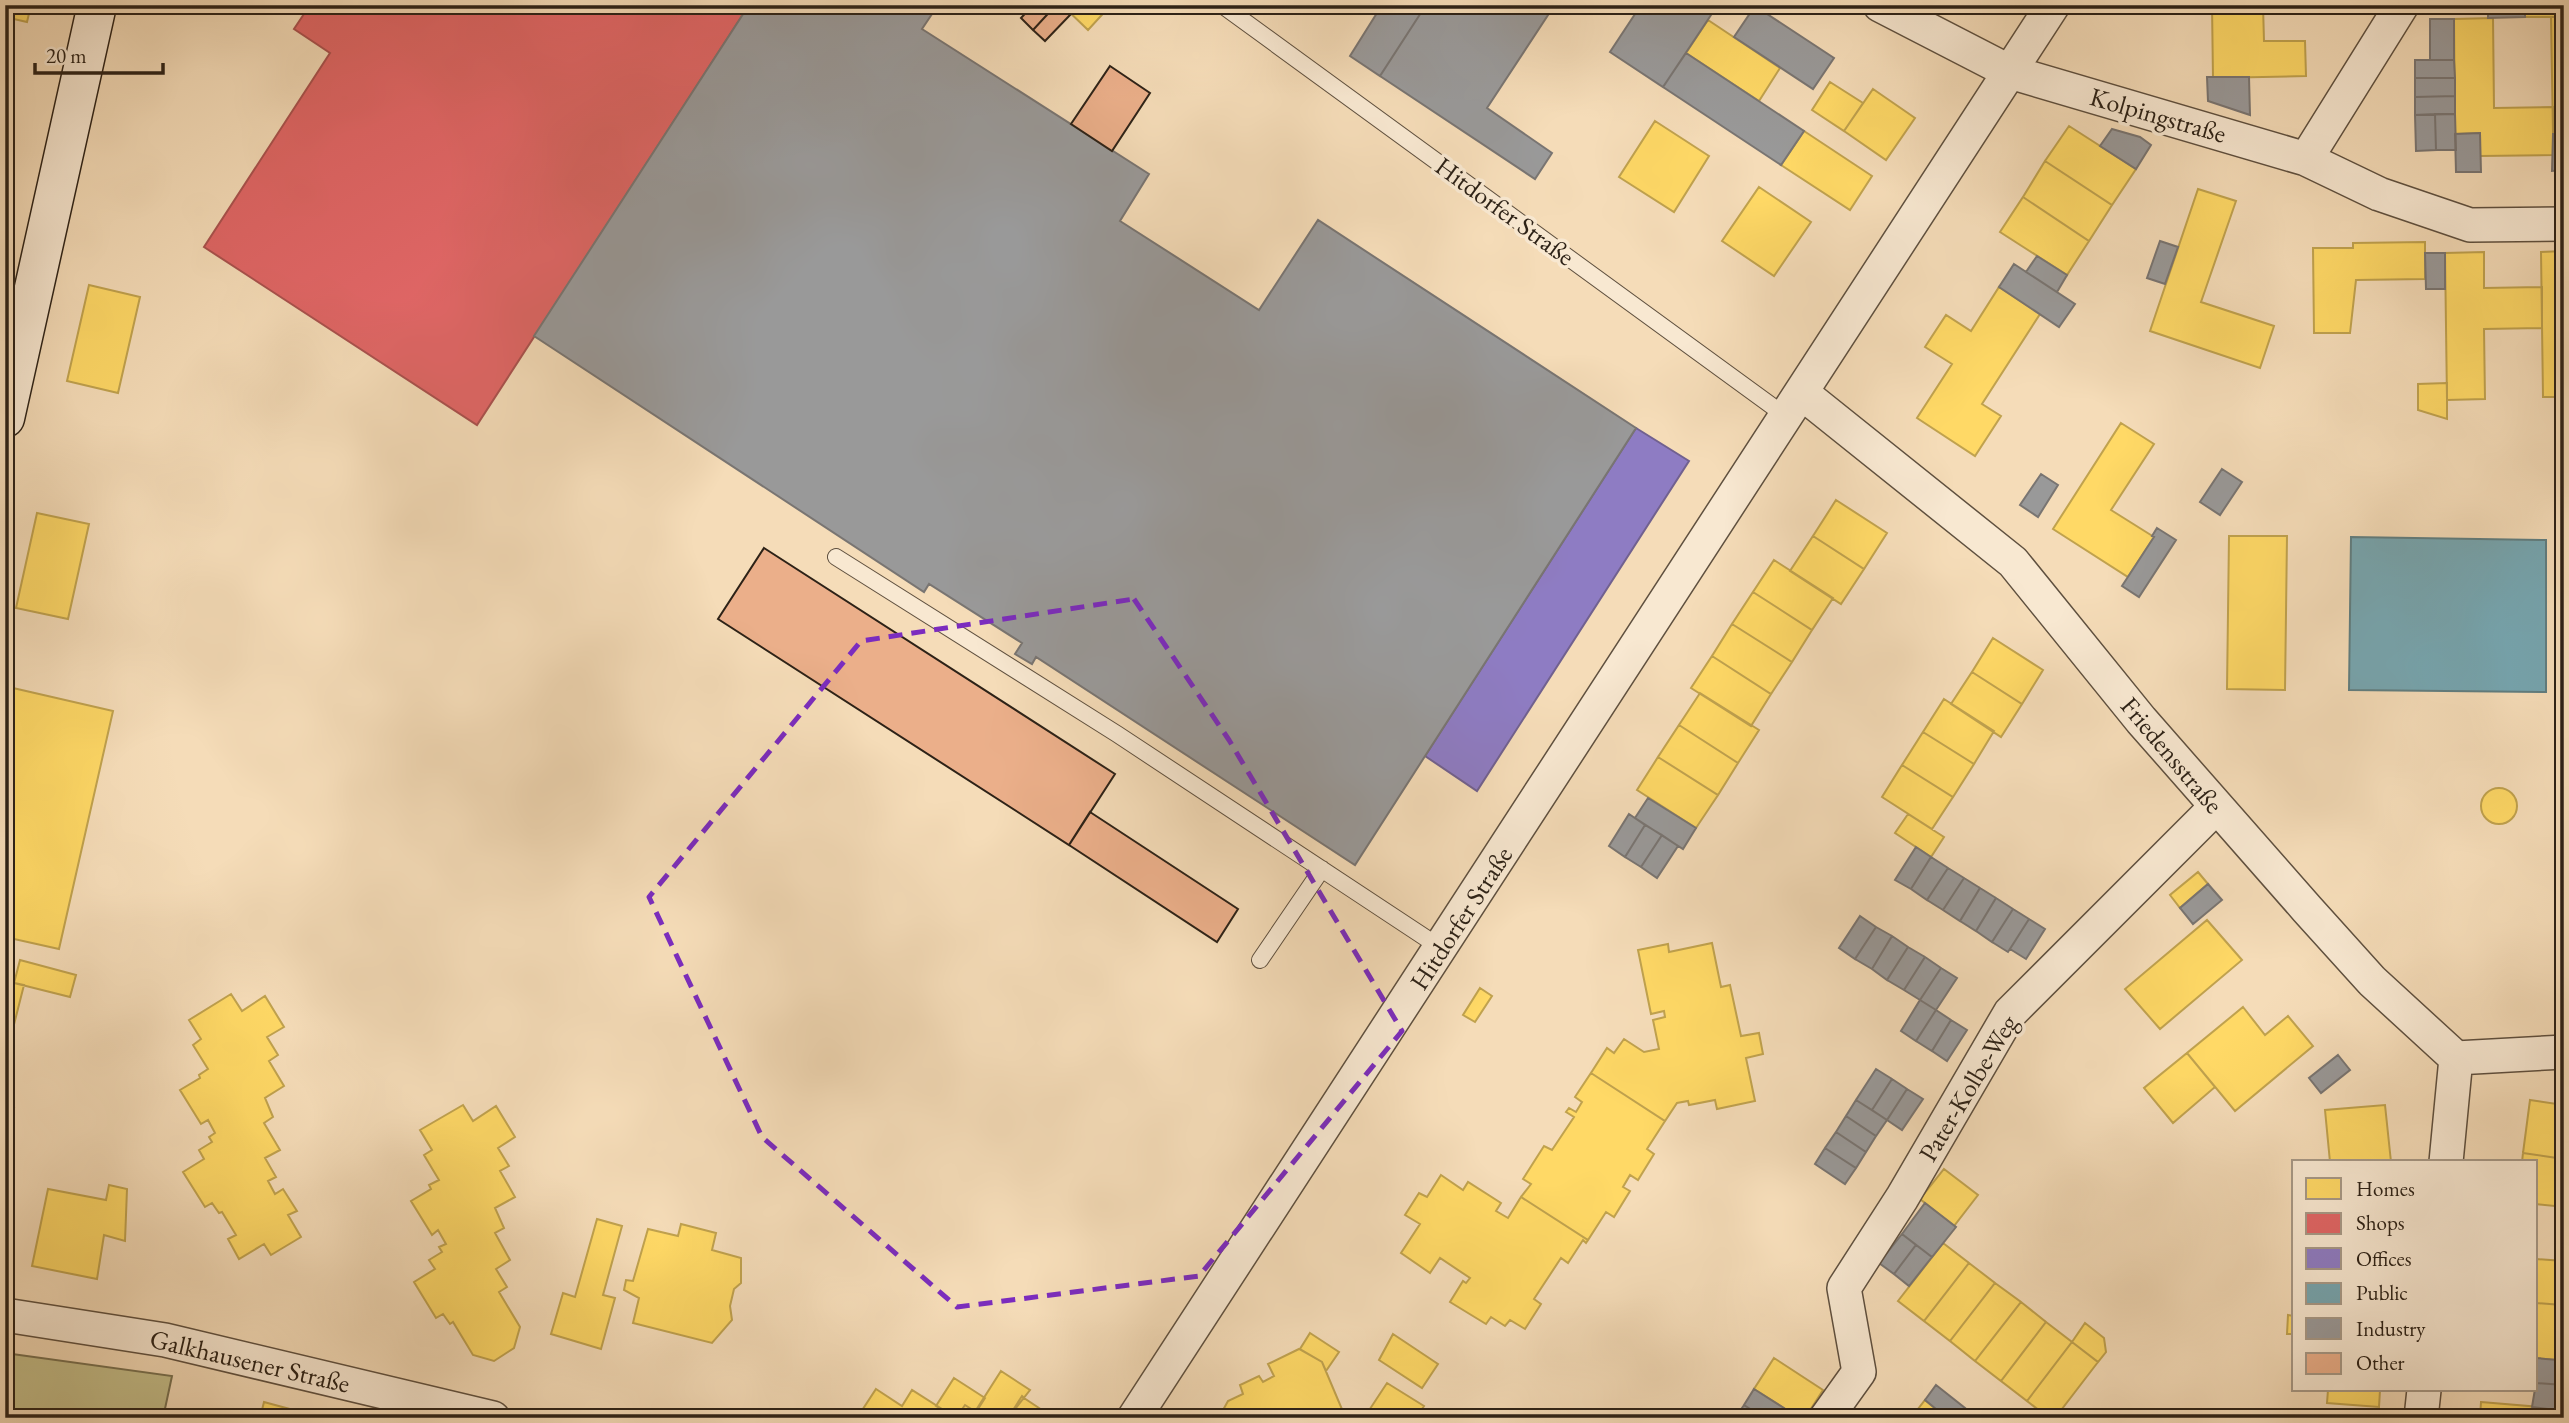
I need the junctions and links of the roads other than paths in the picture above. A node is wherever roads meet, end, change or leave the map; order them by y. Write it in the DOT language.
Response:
graph roads {
  1 [pos="97,5"];
  2 [pos="1222,5"];
  3 [pos="1880,5"];
  4 [pos="2053,5"];
  5 [pos="2402,5"];
  6 [pos="2010,72"];
  7 [pos="2306,159"];
  8 [pos="2564,224"];
  9 [pos="17,315"];
  10 [pos="1794,405"];
  11 [pos="5,418"];
  12 [pos="836,557"];
  13 [pos="2216,807"];
  14 [pos="1322,869"];
  15 [pos="1441,948"];
  16 [pos="1260,960"];
  17 [pos="2564,1052"];
  18 [pos="2456,1058"];
  19 [pos="2446,1160"];
  20 [pos="5,1315"];
  21 [pos="2424,1392"];
  22 [pos="493,1418"];
  23 [pos="1133,1418"];
  24 [pos="1826,1418"];
  25 [pos="2421,1418"];
  1 -- 9 [label="main road"];
  2 -- 10 [label="lane, Hitdorfer Straße"];
  3 -- 6 [label="street, Kolpingstraße"];
  4 -- 6 [label="street, Hitdorfer Straße"];
  5 -- 7 [label="street"];
  6 -- 7 [label="street, Kolpingstraße"];
  6 -- 10 [label="street, Hitdorfer Straße"];
  7 -- 8 [label="street, Kolpingstraße"];
  9 -- 11 [label="main road"];
  10 -- 13 [label="street, Friedensstraße"];
  10 -- 15 [label="street, Hitdorfer Straße"];
  12 -- 14 [label="lane"];
  13 -- 18 [label="street, Friedensstraße"];
  13 -- 24 [label="street, Pater-Kolbe-Weg"];
  14 -- 15 [label="lane"];
  14 -- 16 [label="lane"];
  15 -- 23 [label="street, Hitdorfer Straße"];
  17 -- 18 [label="street"];
  18 -- 19 [label="street"];
  20 -- 22 [label="street, Galkhausener Straße"];
  21 -- 25 [label="street"];
}
